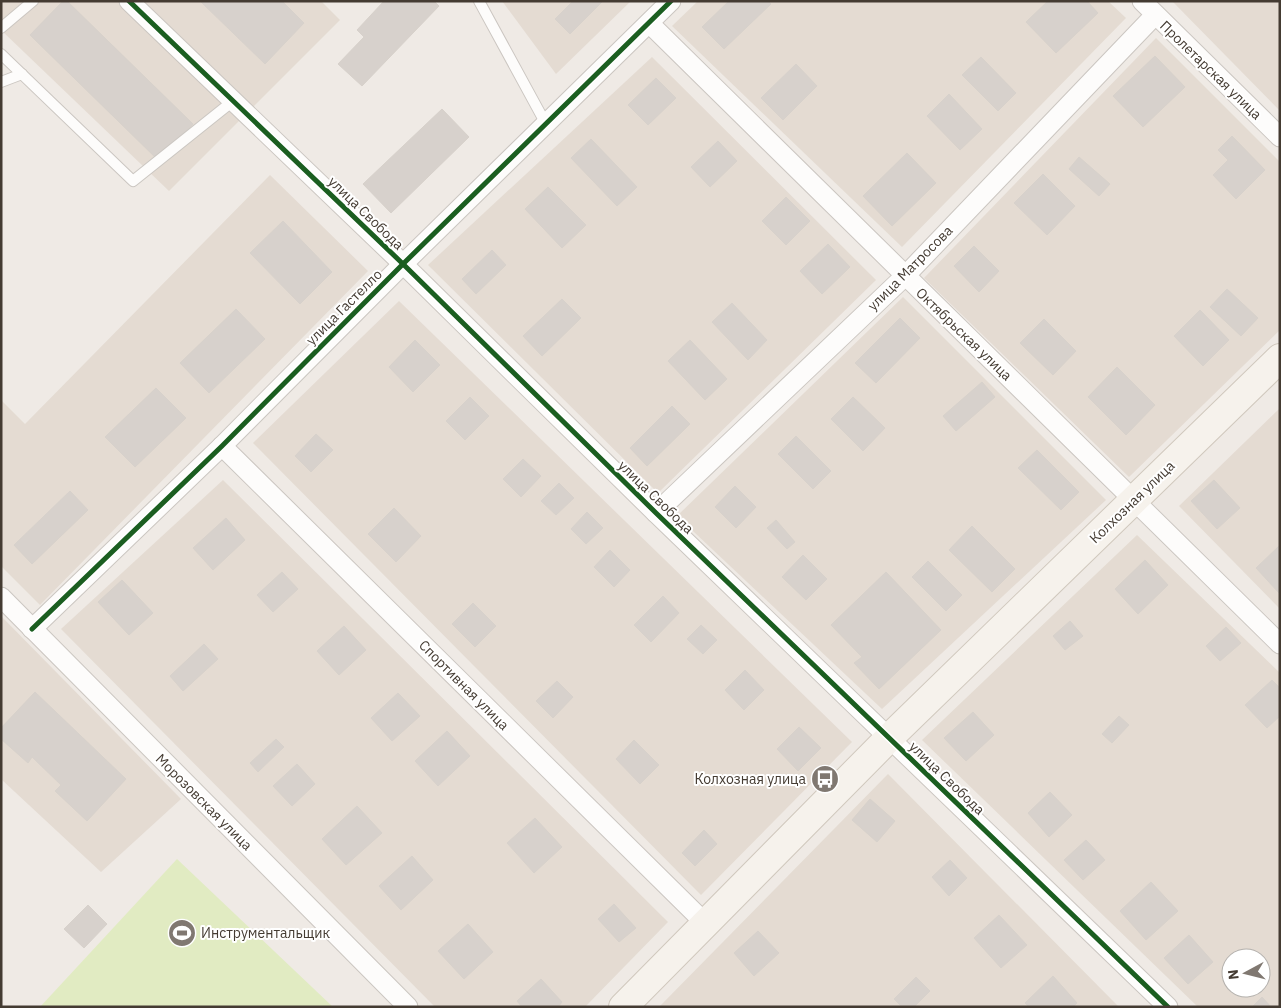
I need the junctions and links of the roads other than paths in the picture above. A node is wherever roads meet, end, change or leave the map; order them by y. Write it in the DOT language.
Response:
graph roads {
  1 [pos="33,1"];
  2 [pos="129,1"];
  3 [pos="479,1"];
  4 [pos="671,1"];
  5 [pos="1148,8"];
  6 [pos="649,23"];
  7 [pos="1,28"];
  8 [pos="1,54"];
  9 [pos="22,74"];
  10 [pos="1,82"];
  11 [pos="233,101"];
  12 [pos="546,124"];
  13 [pos="1280,137"];
  14 [pos="403,264"];
  15 [pos="905,276"];
  16 [pos="1280,358"];
  17 [pos="222,446"];
  18 [pos="1134,500"];
  19 [pos="656,513"];
  20 [pos="1,597"];
  21 [pos="32,629"];
  22 [pos="1280,644"];
  23 [pos="889,738"];
  24 [pos="706,924"];
  25 [pos="408,1007"];
  26 [pos="623,1007"];
  27 [pos="1168,1007"];
  1 -- 7 [label="lane"];
  2 -- 11 [label="street, улица Свобода"];
  3 -- 12 [label="lane"];
  4 -- 6 [label="street, улица Гастелло"];
  5 -- 13 [label="street, Пролетарская улица"];
  5 -- 15 [label="street, улица Матросова"];
  6 -- 12 [label="street, улица Гастелло"];
  6 -- 15 [label="street, Октябрьская улица"];
  8 -- 9 [label="lane"];
  9 -- 10 [label="lane"];
  9 -- 11 [label="lane"];
  11 -- 14 [label="street, улица Свобода"];
  12 -- 14 [label="street, улица Гастелло"];
  14 -- 17 [label="street, улица Гастелло"];
  14 -- 19 [label="street, улица Свобода"];
  15 -- 18 [label="street, Октябрьская улица"];
  15 -- 19 [label="street, улица Матросова"];
  16 -- 18 [label="main road, Колхозная улица"];
  17 -- 21 [label="street, улица Гастелло"];
  17 -- 24 [label="street, Спортивная улица"];
  18 -- 22 [label="street, Октябрьская улица"];
  18 -- 23 [label="main road, Колхозная улица"];
  19 -- 23 [label="street, улица Свобода"];
  20 -- 21 [label="street, Морозовская улица"];
  21 -- 25 [label="street, Морозовская улица"];
  23 -- 24 [label="main road, Колхозная улица"];
  23 -- 27 [label="street, улица Свобода"];
  24 -- 26 [label="main road, Колхозная улица"];
}
